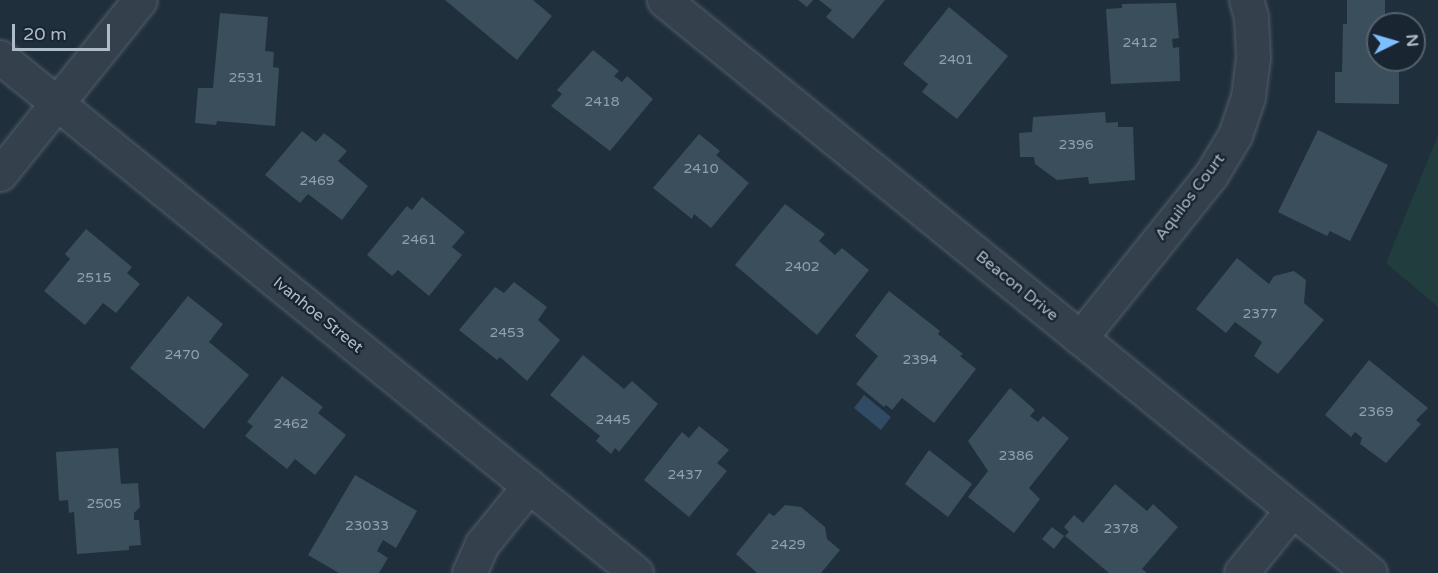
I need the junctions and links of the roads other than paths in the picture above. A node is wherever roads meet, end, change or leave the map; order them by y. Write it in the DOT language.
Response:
graph roads {
  1 [pos="140,0"];
  2 [pos="664,0"];
  3 [pos="1246,0"];
  4 [pos="0,57"];
  5 [pos="57,103"];
  6 [pos="0,174"];
  7 [pos="1080,338"];
  8 [pos="529,486"];
  9 [pos="1292,510"];
  10 [pos="469,573"];
  11 [pos="636,573"];
  12 [pos="1241,573"];
  13 [pos="1370,573"];
  1 -- 5 [label="street"];
  2 -- 7 [label="street, Beacon Drive"];
  3 -- 7 [label="street, Aquilos Court"];
  4 -- 5 [label="street, Ivanhoe Street"];
  5 -- 6 [label="street"];
  5 -- 8 [label="street, Ivanhoe Street"];
  7 -- 9 [label="street, Beacon Drive"];
  8 -- 10 [label="street"];
  8 -- 11 [label="street, Ivanhoe Street"];
  9 -- 12 [label="street"];
  9 -- 13 [label="street, Beacon Drive"];
}
